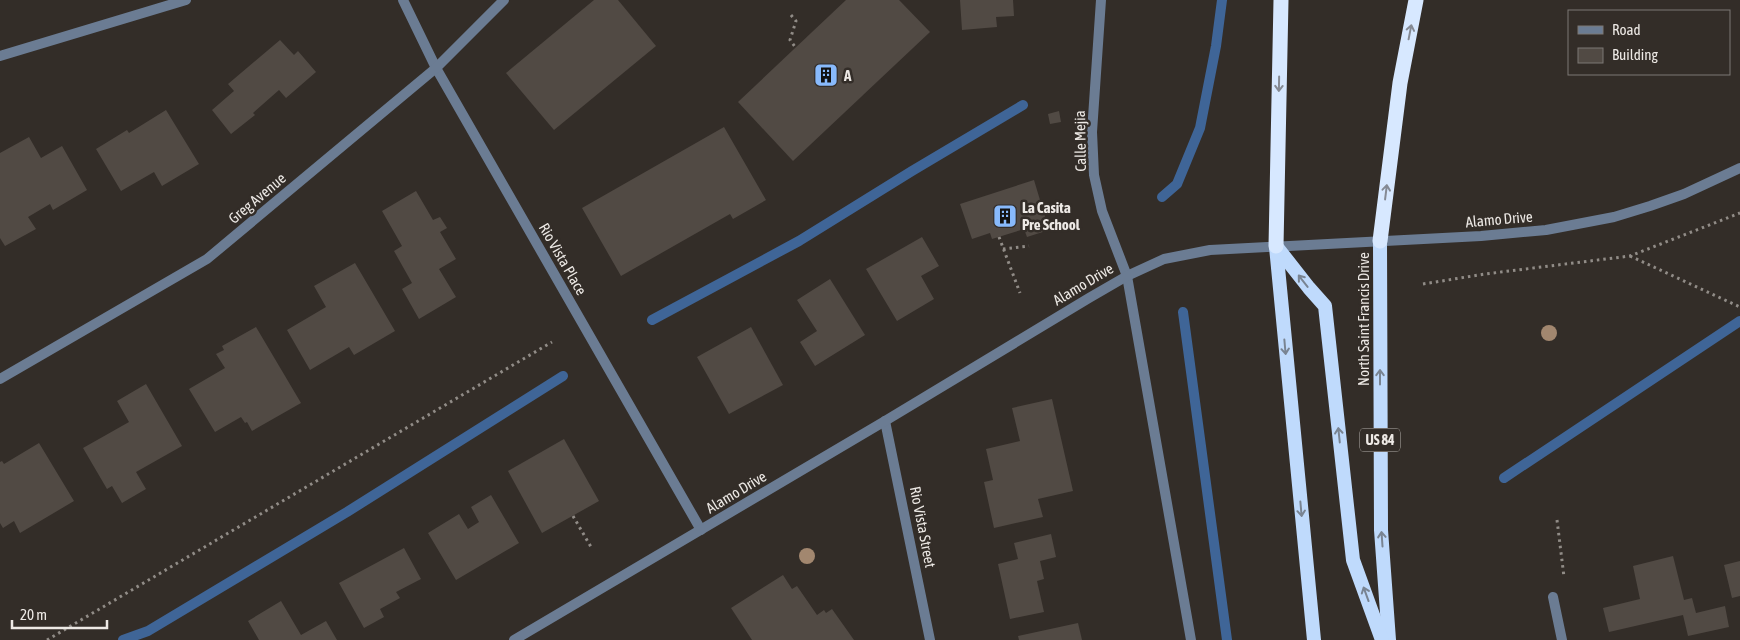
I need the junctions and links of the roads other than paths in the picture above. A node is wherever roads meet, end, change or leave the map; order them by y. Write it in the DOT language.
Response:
graph roads {
  1 [pos="186,0"];
  2 [pos="403,0"];
  3 [pos="504,0"];
  4 [pos="1101,0"];
  5 [pos="1281,0"];
  6 [pos="1416,0"];
  7 [pos="0,56"];
  8 [pos="436,68"];
  9 [pos="1740,168"];
  10 [pos="1380,241"];
  11 [pos="1276,246"];
  12 [pos="1127,276"];
  13 [pos="0,379"];
  14 [pos="885,421"];
  15 [pos="701,530"];
  16 [pos="1553,597"];
  17 [pos="514,640"];
  18 [pos="930,640"];
  19 [pos="1191,640"];
  20 [pos="1314,640"];
  21 [pos="1382,640"];
  22 [pos="1389,640"];
  23 [pos="1562,640"];
  1 -- 7 [label="street"];
  2 -- 8 [label="street, Rio Vista Place"];
  3 -- 8 [label="street, Greg Avenue"];
  4 -- 12 [label="street, Calle Mejia"];
  5 -- 11 [label="highway, one-way"];
  10 -- 6 [label="highway, North Saint Francis Drive / US 84, one-way"];
  8 -- 13 [label="street, Greg Avenue"];
  8 -- 15 [label="street, Rio Vista Place"];
  9 -- 10 [label="street, Alamo Drive"];
  10 -- 11 [label="street, Alamo Drive"];
  22 -- 10 [label="highway, North Saint Francis Drive / US 84, one-way"];
  11 -- 12 [label="street, Alamo Drive"];
  11 -- 20 [label="highway, one-way"];
  21 -- 11 [label="highway, one-way"];
  12 -- 14 [label="street, Alamo Drive"];
  12 -- 19 [label="street, Calle Mejia"];
  14 -- 15 [label="street, Alamo Drive"];
  14 -- 18 [label="street, Rio Vista Street"];
  15 -- 17 [label="street, Alamo Drive"];
  16 -- 23 [label="street"];
}
